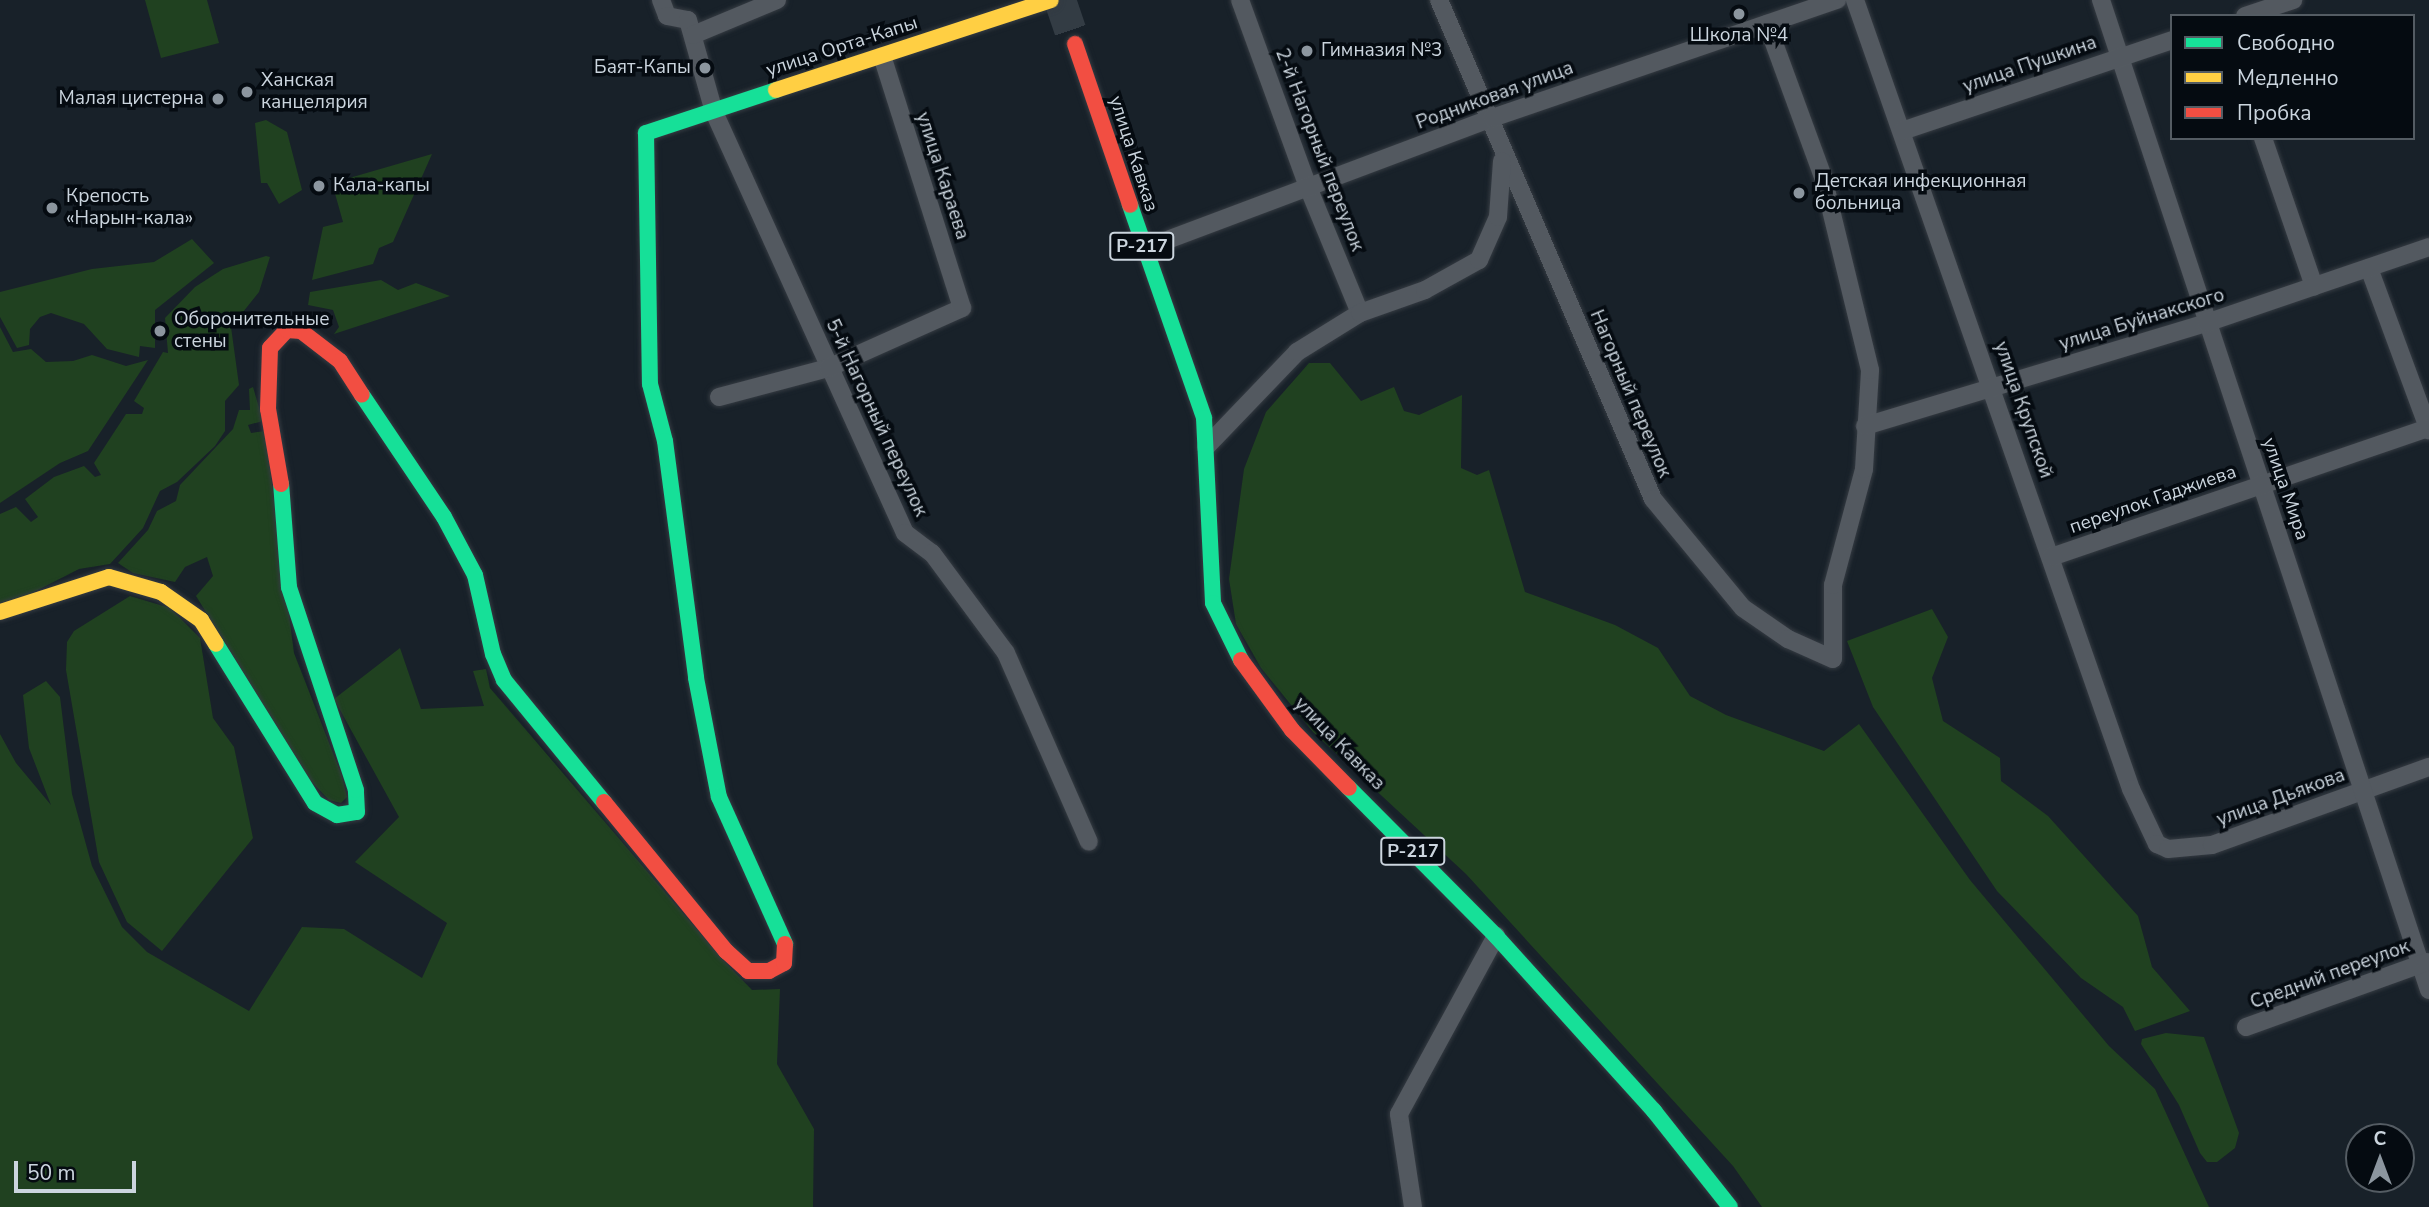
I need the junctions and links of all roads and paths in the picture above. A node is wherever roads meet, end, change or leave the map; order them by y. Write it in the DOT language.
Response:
graph roads {
  1 [pos="661,0"];
  2 [pos="1051,0"];
  3 [pos="1240,0"];
  4 [pos="1439,0"];
  5 [pos="1837,0"];
  6 [pos="1854,0"];
  7 [pos="2101,0"];
  8 [pos="2293,0"];
  9 [pos="773,1"];
  10 [pos="2251,14"];
  11 [pos="1767,24"];
  12 [pos="692,35"];
  13 [pos="2170,41"];
  14 [pos="1075,44"];
  15 [pos="882,56"];
  16 [pos="2119,57"];
  17 [pos="715,112"];
  18 [pos="1492,118"];
  19 [pos="1902,131"];
  20 [pos="2264,140"];
  21 [pos="1501,150"];
  22 [pos="1308,187"];
  23 [pos="1170,239"];
  24 [pos="2429,247"];
  25 [pos="2369,268"];
  26 [pos="2314,286"];
  27 [pos="1360,313"];
  28 [pos="2206,323"];
  29 [pos="828,368"];
  30 [pos="1994,387"];
  31 [pos="719,397"];
  32 [pos="1865,426"];
  33 [pos="2429,429"];
  34 [pos="1206,447"];
  35 [pos="2261,485"];
  36 [pos="2051,557"];
  37 [pos="0,612"];
  38 [pos="2429,767"];
  39 [pos="2365,789"];
  40 [pos="2149,834"];
  41 [pos="1088,842"];
  42 [pos="1496,936"];
  43 [pos="2424,963"];
  44 [pos="2429,990"];
  45 [pos="2246,1027"];
  46 [pos="1413,1207"];
  47 [pos="1730,1207"];
  1 -- 12 [label="street"];
  2 -- 15 [label="main road, улица Орта-Капы"];
  3 -- 22 [label="street, 2-й Нагорный переулок"];
  4 -- 18 [label="street, Нагорный переулок"];
  5 -- 11 [label="street, Родниковая улица"];
  6 -- 19 [label="street, улица Крупской"];
  7 -- 16 [label="street, улица Мира"];
  8 -- 10 [label="street"];
  9 -- 12 [label="street"];
  11 -- 18 [label="street, Родниковая улица"];
  11 -- 32 [label="street"];
  12 -- 17 [label="street, 5-й Нагорный переулок"];
  13 -- 16 [label="street, улица Пушкина"];
  14 -- 34 [label="main road, улица Кавказ / Р-217"];
  15 -- 17 [label="main road, улица Орта-Капы"];
  15 -- 29 [label="street, улица Караева"];
  16 -- 19 [label="street, улица Пушкина"];
  16 -- 28 [label="street, улица Мира"];
  17 -- 29 [label="street, 5-й Нагорный переулок"];
  17 -- 37 [label="main road, улица Орта-Капы"];
  18 -- 21 [label="street, Нагорный переулок"];
  18 -- 22 [label="street, Родниковая улица"];
  19 -- 30 [label="street, улица Крупской"];
  20 -- 26 [label="street"];
  21 -- 27 [label="street"];
  21 -- 32 [label="street, Нагорный переулок"];
  22 -- 23 [label="street, Родниковая улица"];
  22 -- 27 [label="street, 2-й Нагорный переулок"];
  24 -- 25 [label="street, улица Буйнакского"];
  25 -- 26 [label="street, улица Буйнакского"];
  25 -- 33 [label="street"];
  26 -- 28 [label="street, улица Буйнакского"];
  27 -- 34 [label="street"];
  28 -- 30 [label="street, улица Буйнакского"];
  28 -- 35 [label="street, улица Мира"];
  29 -- 31 [label="street"];
  29 -- 41 [label="street, 5-й Нагорный переулок"];
  30 -- 32 [label="street, улица Буйнакского"];
  30 -- 36 [label="street, улица Крупской"];
  33 -- 35 [label="street, переулок Гаджиева"];
  34 -- 42 [label="main road, улица Кавказ / Р-217"];
  35 -- 36 [label="street, переулок Гаджиева"];
  35 -- 39 [label="street, улица Мира"];
  36 -- 40 [label="street, улица Крупской"];
  38 -- 39 [label="street, улица Дьякова"];
  39 -- 40 [label="street, улица Дьякова"];
  39 -- 43 [label="street, улица Мира"];
  42 -- 46 [label="street"];
  42 -- 47 [label="main road, улица Кавказ / Р-217"];
  43 -- 44 [label="street, улица Мира"];
  43 -- 45 [label="street, Средний переулок"];
}
